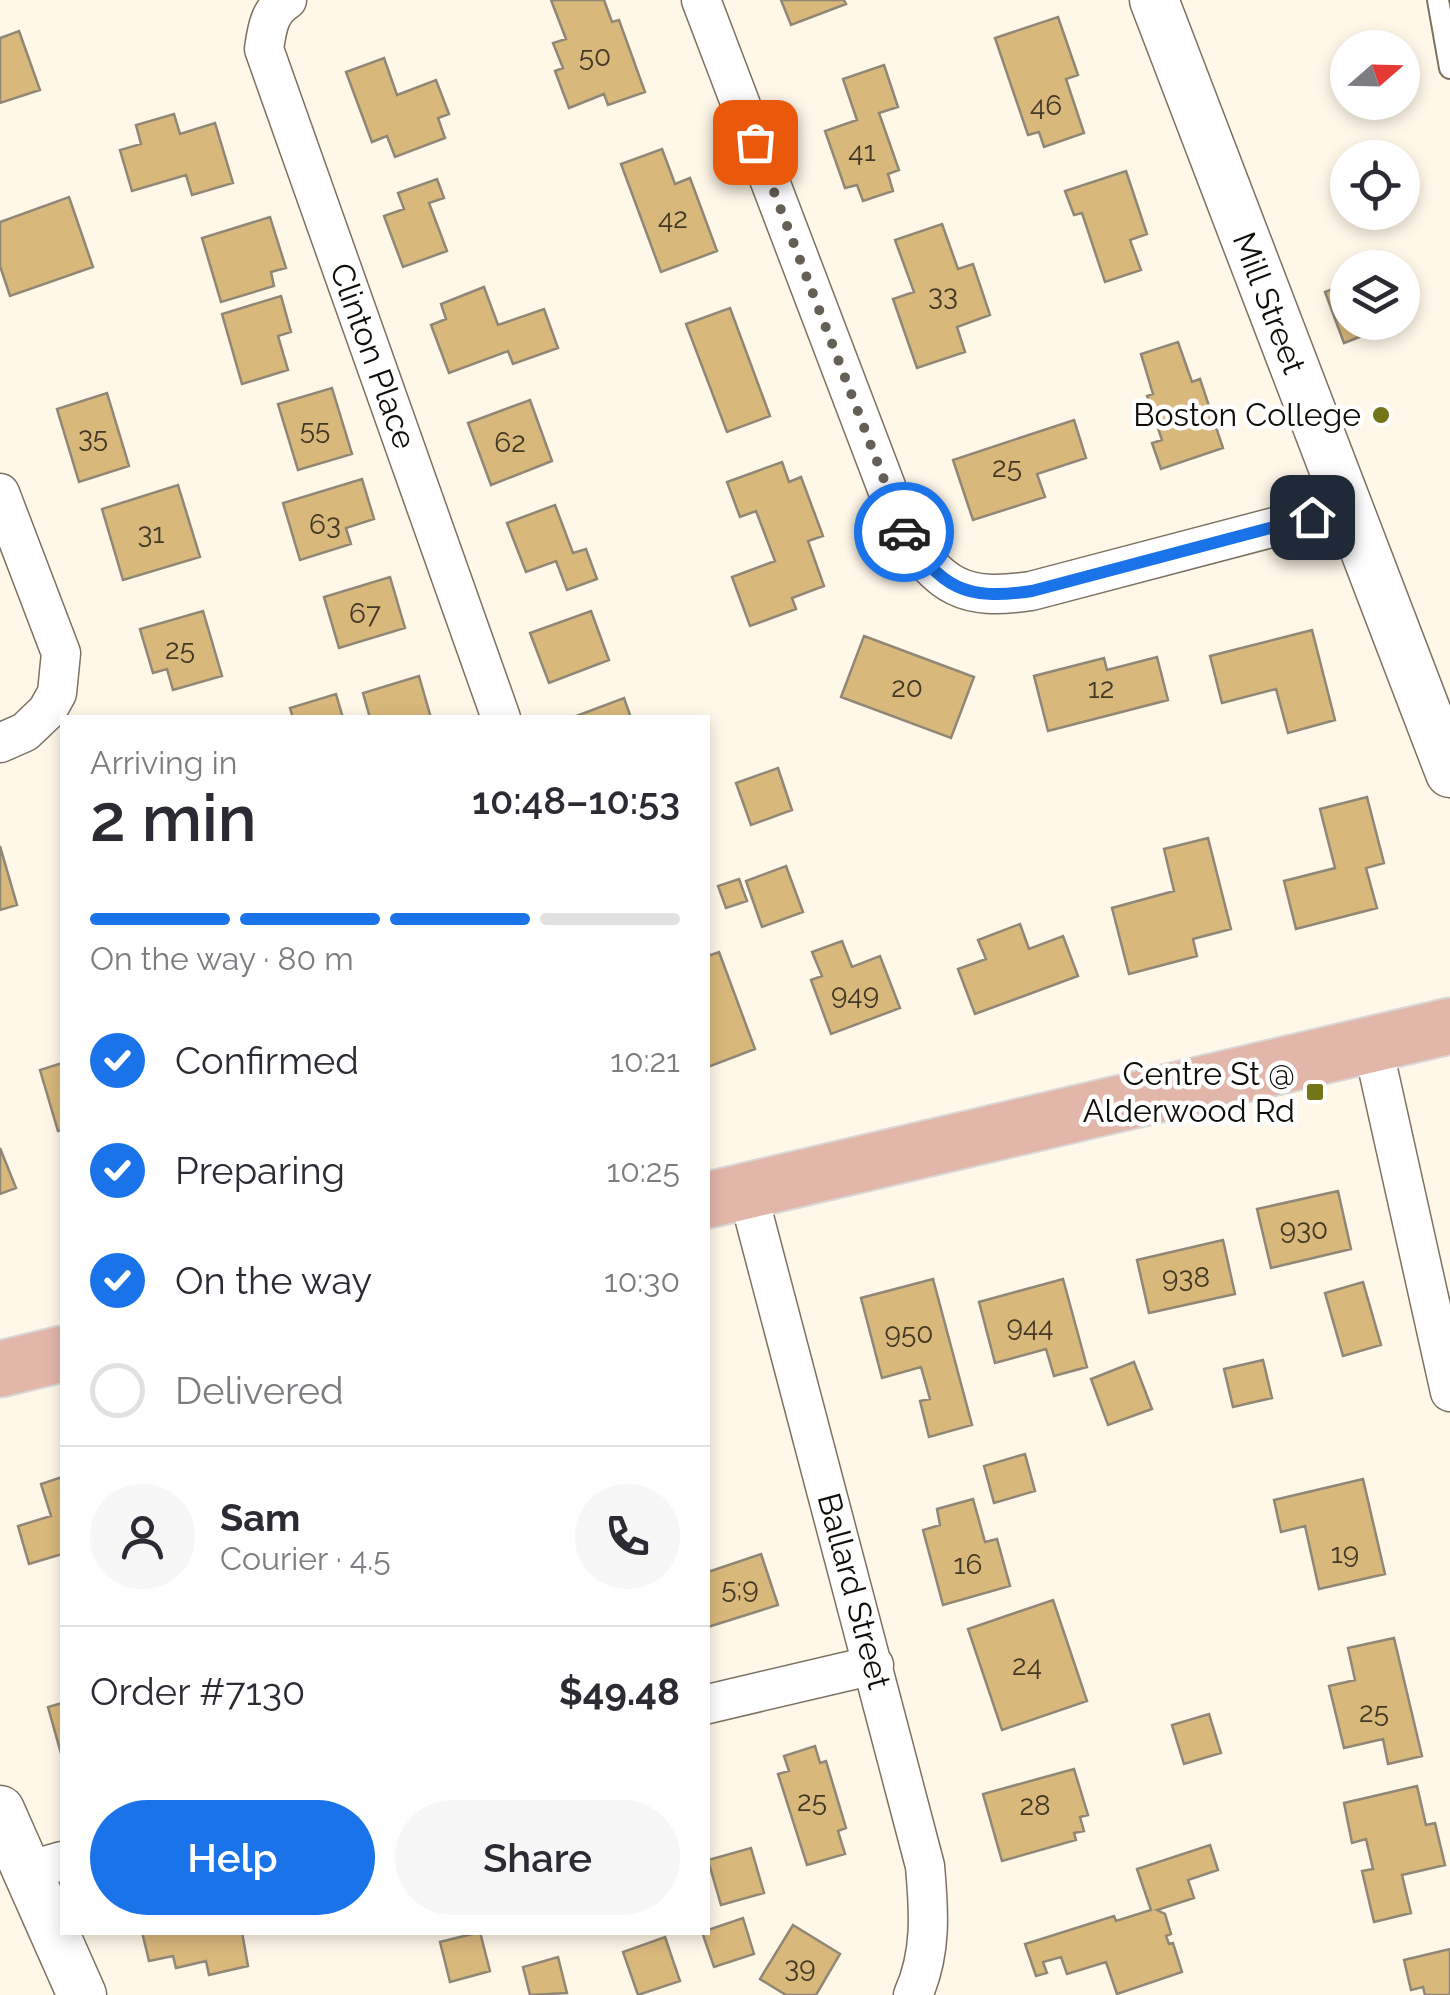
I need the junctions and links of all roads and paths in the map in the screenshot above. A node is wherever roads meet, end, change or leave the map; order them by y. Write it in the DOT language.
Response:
graph roads {
  1 [pos="287,0"];
  2 [pos="701,0"];
  3 [pos="1154,0"];
  4 [pos="1438,0"];
  5 [pos="1450,68"];
  6 [pos="0,493"];
  7 [pos="1346,508"];
  8 [pos="500,715"];
  9 [pos="0,744"];
  10 [pos="1450,773"];
  11 [pos="1450,1026"];
  12 [pos="1372,1046"];
  13 [pos="727,1195"];
  14 [pos="60,1354"];
  15 [pos="0,1369"];
  16 [pos="1450,1392"];
  17 [pos="874,1665"];
  18 [pos="710,1704"];
  19 [pos="0,1810"];
  20 [pos="45,1866"];
  21 [pos="60,1918"];
  22 [pos="65,1935"];
  23 [pos="82,1995"];
  24 [pos="913,1995"];
  1 -- 8 [label="street, Clinton Place"];
  2 -- 7 [label="street"];
  3 -- 7 [label="street, Mill Street"];
  4 -- 5 [label="lane"];
  6 -- 9 [label="street"];
  7 -- 10 [label="street, Mill Street"];
  11 -- 12 [label="main road"];
  12 -- 13 [label="main road"];
  12 -- 16 [label="street"];
  13 -- 17 [label="street, Ballard Street"];
  14 -- 15 [label="main road"];
  17 -- 18 [label="street"];
  17 -- 24 [label="street, Ballard Street"];
  19 -- 20 [label="street"];
  20 -- 21 [label="street"];
  22 -- 23 [label="street"];
}
